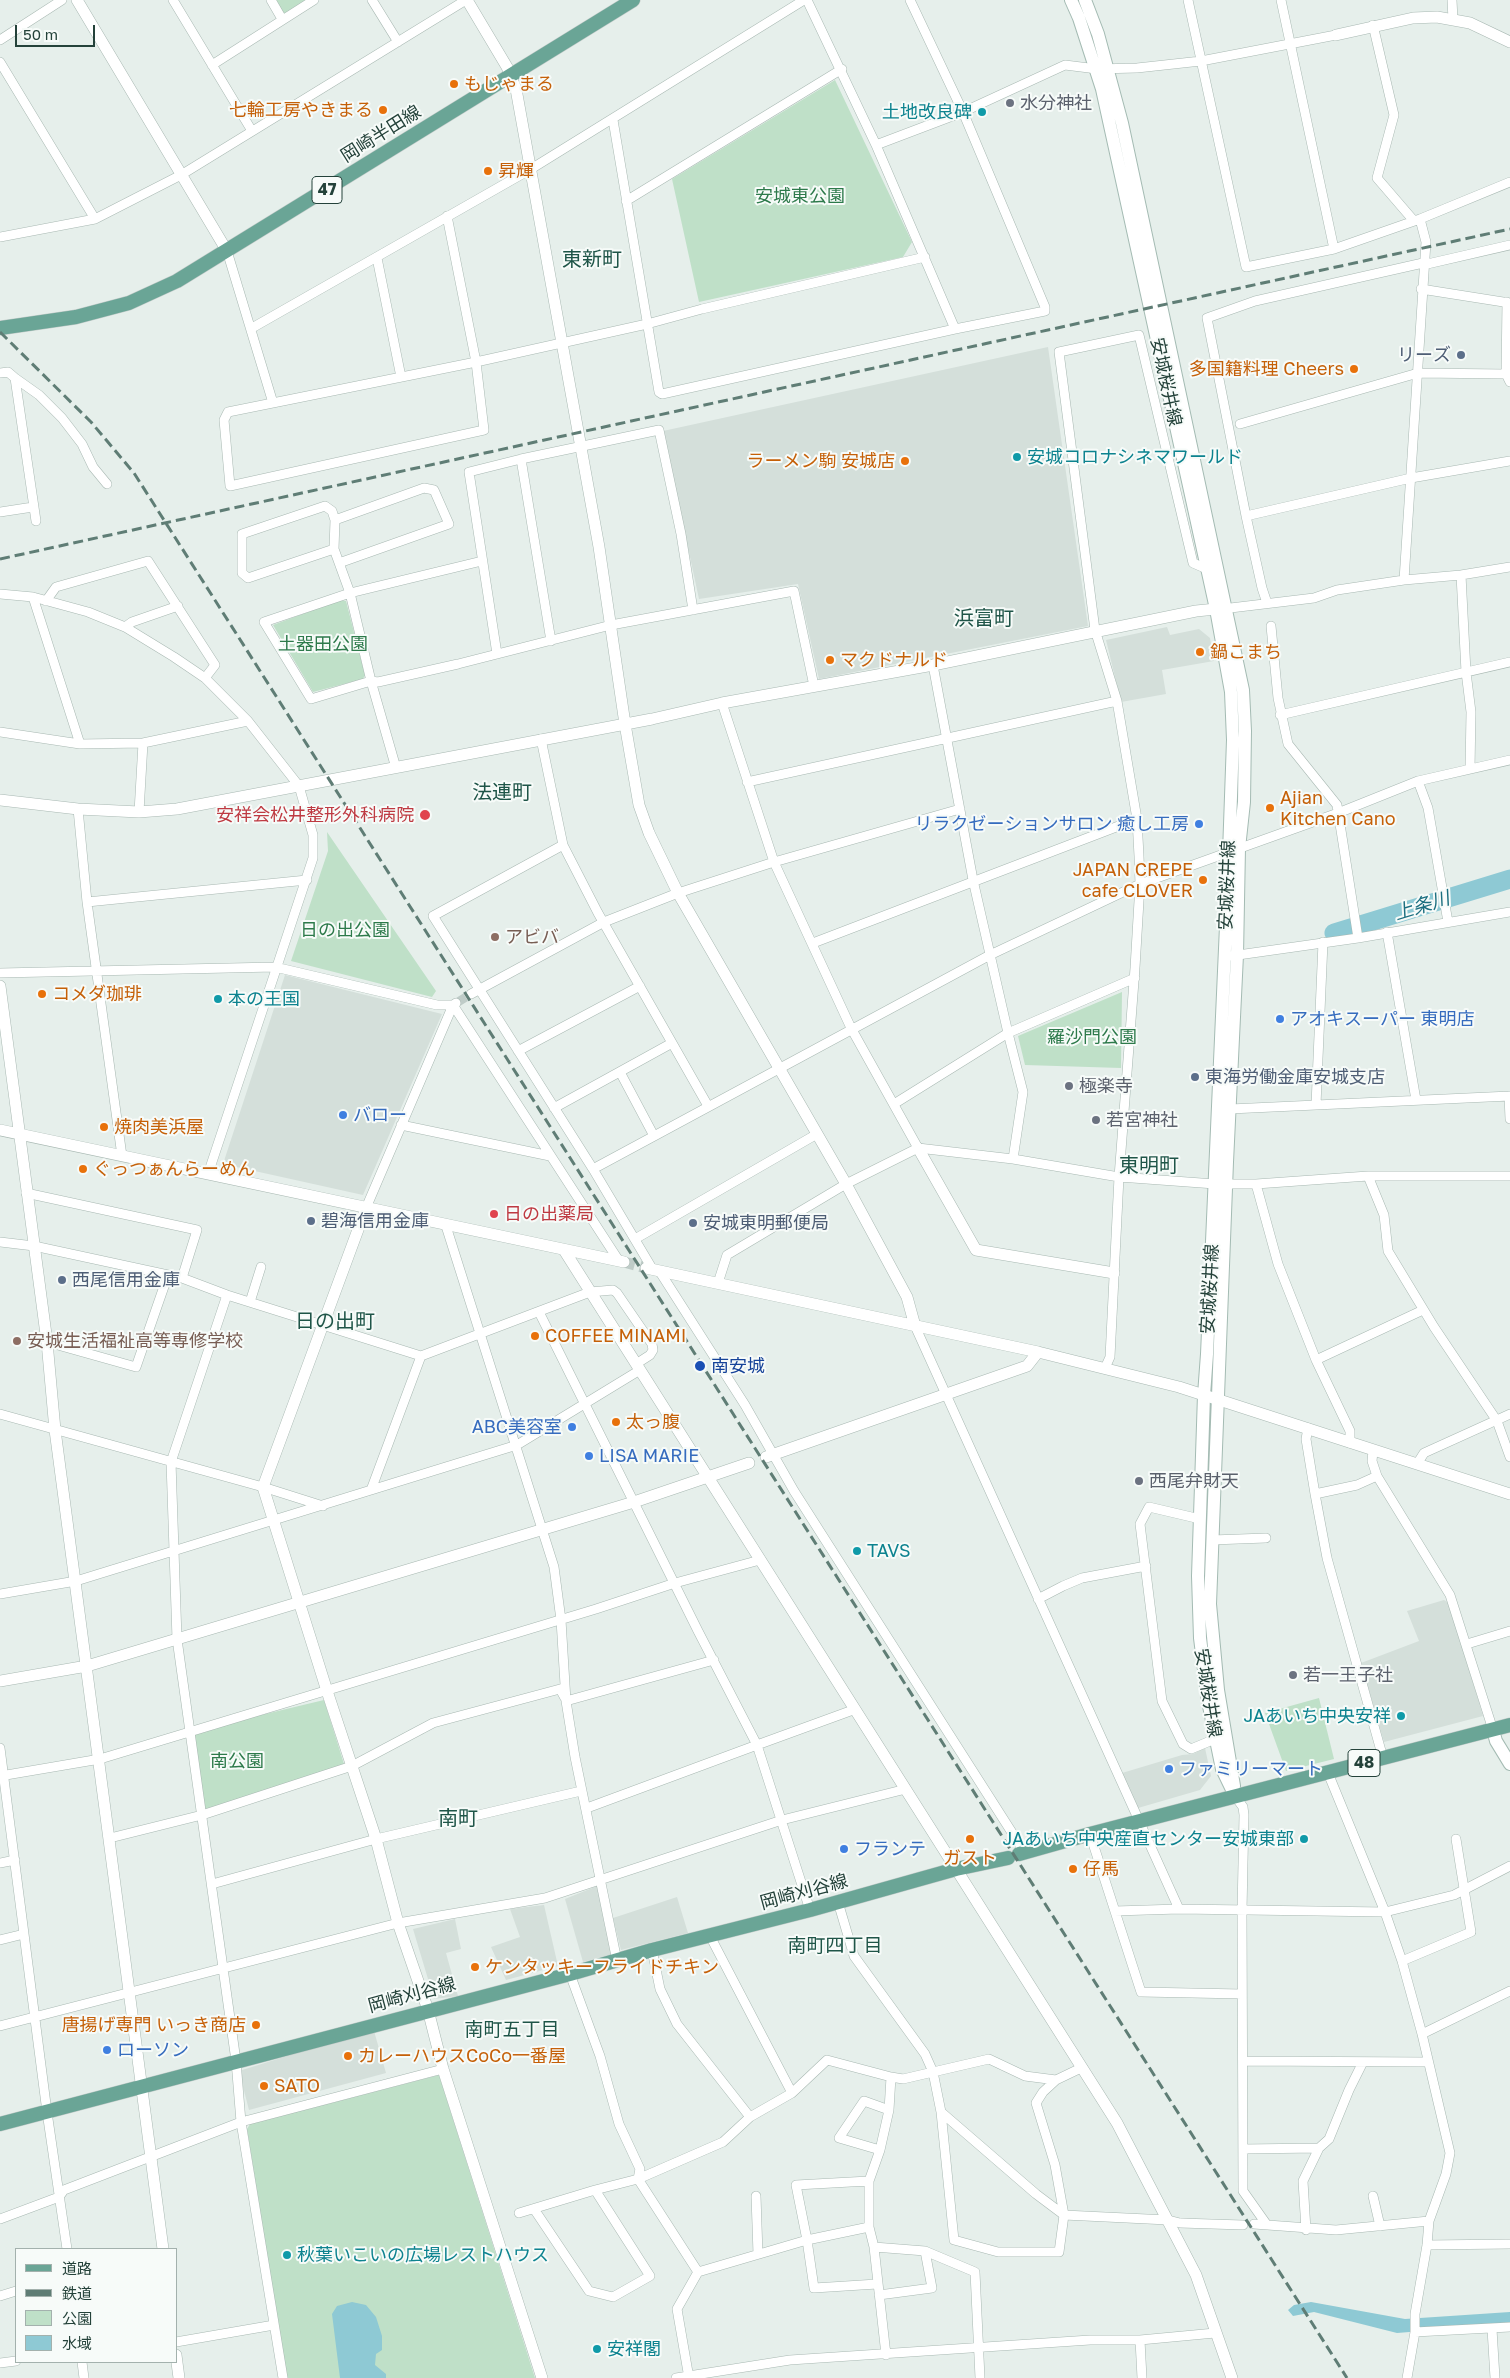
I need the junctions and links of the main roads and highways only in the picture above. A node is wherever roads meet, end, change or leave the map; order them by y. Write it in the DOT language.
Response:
graph roads {
  1 [pos="633,0"];
  2 [pos="1071,0"];
  3 [pos="1085,0"];
  4 [pos="1103,69"];
  5 [pos="0,328"];
  6 [pos="1221,609"];
  7 [pos="1231,956"];
  8 [pos="1220,1184"];
  9 [pos="1510,1725"];
  10 [pos="1493,1730"];
  11 [pos="1510,1764"];
  12 [pos="1235,1796"];
  13 [pos="0,2124"];
  1 -- 5 [label="main road, 岡崎半田線 / 47"];
  2 -- 4 [label="main road, 安城桜井線"];
  3 -- 4 [label="main road, 安城桜井線"];
  4 -- 6 [label="main road, 安城桜井線"];
  4 -- 6 [label="main road, 安城桜井線"];
  6 -- 7 [label="main road, 安城桜井線"];
  7 -- 8 [label="main road, 安城桜井線"];
  7 -- 8 [label="main road, 安城桜井線"];
  8 -- 12 [label="main road, 安城桜井線"];
  8 -- 12 [label="main road, 安城桜井線"];
  9 -- 10 [label="main road, 岡崎刈谷線 / 48"];
  10 -- 11 [label="main road"];
  10 -- 12 [label="main road, 岡崎刈谷線 / 48"];
  12 -- 13 [label="main road, 岡崎刈谷線 / 48"];
}
